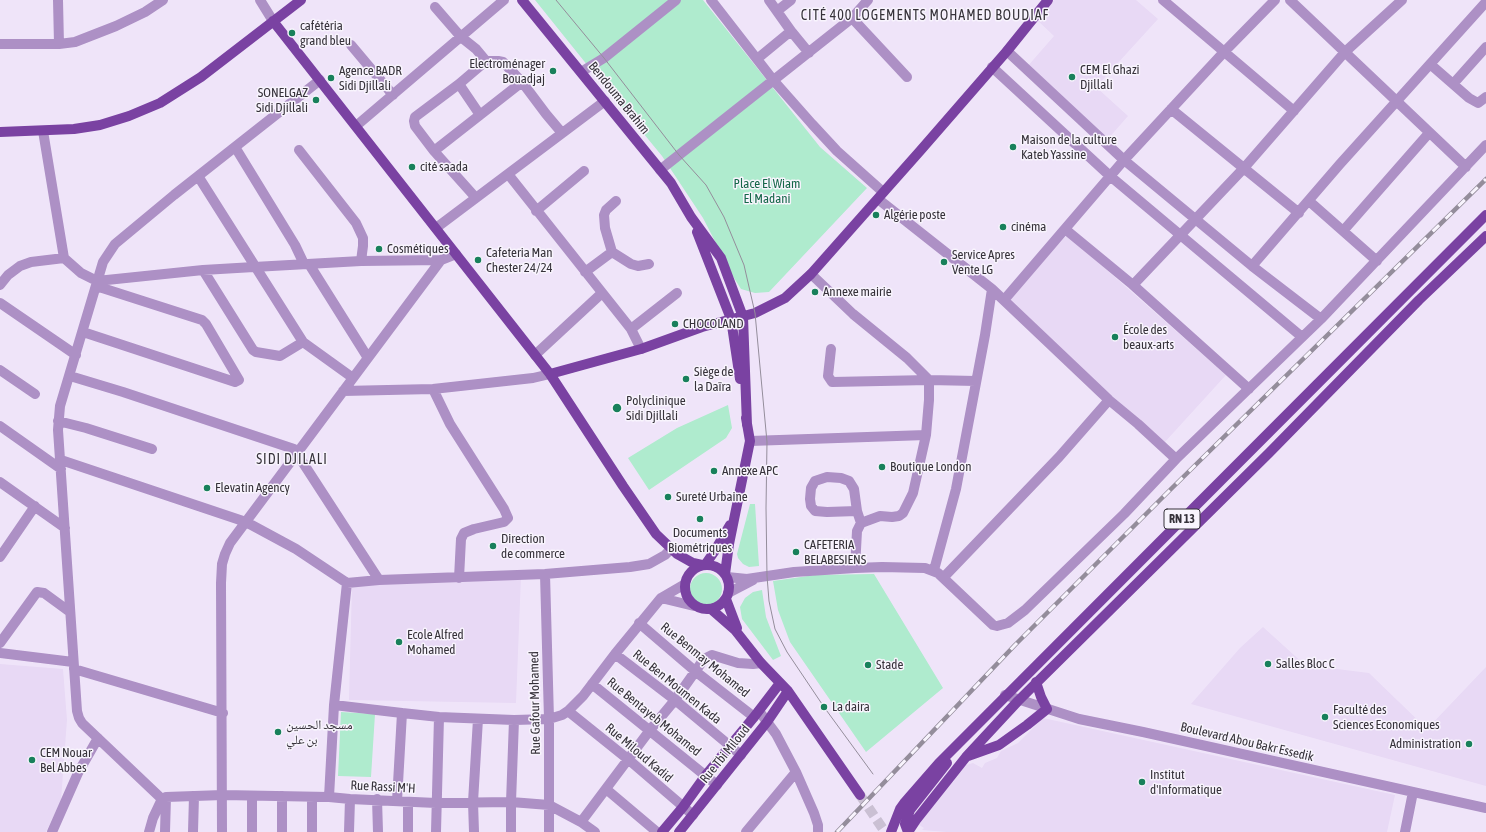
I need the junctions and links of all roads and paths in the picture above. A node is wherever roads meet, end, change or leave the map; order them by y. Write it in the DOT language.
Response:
graph roads {
  1 [pos="58,0"];
  2 [pos="163,0"];
  3 [pos="260,0"];
  4 [pos="301,0"];
  5 [pos="504,0"];
  6 [pos="522,0"];
  7 [pos="676,0"];
  8 [pos="769,0"];
  9 [pos="792,0"];
  10 [pos="1048,0"];
  11 [pos="1163,0"];
  12 [pos="1275,0"];
  13 [pos="1290,0"];
  14 [pos="1402,0"];
  15 [pos="714,1"];
  16 [pos="866,1"];
  17 [pos="1486,2"];
  18 [pos="434,7"];
  19 [pos="777,11"];
  20 [pos="852,18"];
  21 [pos="273,21"];
  22 [pos="791,31"];
  23 [pos="461,37"];
  24 [pos="0,44"];
  25 [pos="59,44"];
  26 [pos="351,45"];
  27 [pos="1486,48"];
  28 [pos="1007,51"];
  29 [pos="1224,52"];
  30 [pos="1345,52"];
  31 [pos="809,53"];
  32 [pos="757,59"];
  33 [pos="486,61"];
  34 [pos="1430,64"];
  35 [pos="992,68"];
  36 [pos="581,72"];
  37 [pos="907,77"];
  38 [pos="320,80"];
  39 [pos="774,81"];
  40 [pos="522,82"];
  41 [pos="459,84"];
  42 [pos="1453,84"];
  43 [pos="393,95"];
  44 [pos="1486,97"];
  45 [pos="604,101"];
  46 [pos="1396,102"];
  47 [pos="1171,109"];
  48 [pos="1294,111"];
  49 [pos="480,115"];
  50 [pos="356,126"];
  51 [pos="43,131"];
  52 [pos="0,132"];
  53 [pos="562,133"];
  54 [pos="1429,133"];
  55 [pos="1486,145"];
  56 [pos="235,147"];
  57 [pos="299,150"];
  58 [pos="434,151"];
  59 [pos="1124,160"];
  60 [pos="1244,168"];
  61 [pos="1466,168"];
  62 [pos="660,170"];
  63 [pos="584,171"];
  64 [pos="508,174"];
  65 [pos="198,176"];
  66 [pos="1110,176"];
  67 [pos="880,195"];
  68 [pos="476,198"];
  69 [pos="616,201"];
  70 [pos="1309,201"];
  71 [pos="536,211"];
  72 [pos="1299,213"];
  73 [pos="1486,215"];
  74 [pos="691,217"];
  75 [pos="1197,219"];
  76 [pos="436,228"];
  77 [pos="1065,229"];
  78 [pos="1343,231"];
  79 [pos="1180,234"];
  80 [pos="1486,236"];
  81 [pos="612,252"];
  82 [pos="456,254"];
  83 [pos="64,258"];
  84 [pos="441,260"];
  85 [pos="361,261"];
  86 [pos="1377,261"];
  87 [pos="307,264"];
  88 [pos="649,264"];
  89 [pos="1252,266"];
  90 [pos="254,267"];
  91 [pos="203,270"];
  92 [pos="585,272"];
  93 [pos="811,274"];
  94 [pos="97,284"];
  95 [pos="0,285"];
  96 [pos="1133,285"];
  97 [pos="992,289"];
  98 [pos="602,293"];
  99 [pos="677,293"];
  100 [pos="1004,300"];
  101 [pos="0,302"];
  102 [pos="743,317"];
  103 [pos="731,319"];
  104 [pos="1321,319"];
  105 [pos="631,329"];
  106 [pos="83,332"];
  107 [pos="1302,337"];
  108 [pos="302,342"];
  109 [pos="641,349"];
  110 [pos="831,349"];
  111 [pos="76,355"];
  112 [pos="535,355"];
  113 [pos="368,358"];
  114 [pos="0,370"];
  115 [pos="550,374"];
  116 [pos="70,376"];
  117 [pos="353,378"];
  118 [pos="928,380"];
  119 [pos="976,381"];
  120 [pos="433,389"];
  121 [pos="1249,389"];
  122 [pos="343,391"];
  123 [pos="35,394"];
  124 [pos="1109,400"];
  125 [pos="58,421"];
  126 [pos="747,425"];
  127 [pos="0,426"];
  128 [pos="926,435"];
  129 [pos="750,441"];
  130 [pos="152,449"];
  131 [pos="297,453"];
  132 [pos="1176,459"];
  133 [pos="61,465"];
  134 [pos="0,482"];
  135 [pos="35,506"];
  136 [pos="857,511"];
  137 [pos="735,514"];
  138 [pos="246,522"];
  139 [pos="861,523"];
  140 [pos="65,528"];
  141 [pos="674,552"];
  142 [pos="0,557"];
  143 [pos="704,565"];
  144 [pos="855,568"];
  145 [pos="934,570"];
  146 [pos="545,574"];
  147 [pos="726,576"];
  148 [pos="460,578"];
  149 [pos="758,578"];
  150 [pos="943,578"];
  151 [pos="687,579"];
  152 [pos="379,580"];
  153 [pos="347,583"];
  154 [pos="727,596"];
  155 [pos="661,598"];
  156 [pos="694,606"];
  157 [pos="711,609"];
  158 [pos="70,612"];
  159 [pos="639,623"];
  160 [pos="741,635"];
  161 [pos="0,643"];
  162 [pos="0,653"];
  163 [pos="615,654"];
  164 [pos="761,663"];
  165 [pos="74,665"];
  166 [pos="695,671"];
  167 [pos="1036,682"];
  168 [pos="780,683"];
  169 [pos="592,684"];
  170 [pos="788,692"];
  171 [pos="1005,695"];
  172 [pos="675,700"];
  173 [pos="1018,700"];
  174 [pos="334,705"];
  175 [pos="1047,709"];
  176 [pos="568,711"];
  177 [pos="222,713"];
  178 [pos="402,713"];
  179 [pos="757,714"];
  180 [pos="440,717"];
  181 [pos="478,719"];
  182 [pos="549,719"];
  183 [pos="514,720"];
  184 [pos="767,722"];
  185 [pos="650,730"];
  186 [pos="98,738"];
  187 [pos="962,740"];
  188 [pos="730,747"];
  189 [pos="741,755"];
  190 [pos="966,757"];
  191 [pos="629,760"];
  192 [pos="796,772"];
  193 [pos="706,776"];
  194 [pos="717,785"];
  195 [pos="606,789"];
  196 [pos="1413,792"];
  197 [pos="223,795"];
  198 [pos="860,795"];
  199 [pos="194,796"];
  200 [pos="252,796"];
  201 [pos="282,796"];
  202 [pos="312,797"];
  203 [pos="329,797"];
  204 [pos="164,798"];
  205 [pos="350,800"];
  206 [pos="377,800"];
  207 [pos="398,800"];
  208 [pos="408,802"];
  209 [pos="473,802"];
  210 [pos="511,802"];
  211 [pos="436,803"];
  212 [pos="549,805"];
  213 [pos="683,807"];
  214 [pos="1486,808"];
  215 [pos="693,815"];
  216 [pos="581,822"];
  217 [pos="52,832"];
  218 [pos="149,832"];
  219 [pos="165,832"];
  220 [pos="193,832"];
  221 [pos="222,832"];
  222 [pos="252,832"];
  223 [pos="282,832"];
  224 [pos="312,832"];
  225 [pos="348,832"];
  226 [pos="378,832"];
  227 [pos="408,832"];
  228 [pos="436,832"];
  229 [pos="474,832"];
  230 [pos="511,832"];
  231 [pos="549,832"];
  232 [pos="595,832"];
  233 [pos="657,832"];
  234 [pos="662,832"];
  235 [pos="679,832"];
  236 [pos="746,832"];
  237 [pos="818,832"];
  238 [pos="891,832"];
  239 [pos="908,832"];
  240 [pos="1405,832"];
  1 -- 25 [label="street"];
  2 -- 25 [label="street"];
  3 -- 21 [label="street"];
  4 -- 21 [label="main road"];
  5 -- 23 [label="street"];
  6 -- 36 [label="main road, Bendouma Brahim"];
  7 -- 36 [label="street"];
  8 -- 19 [label="street"];
  9 -- 19 [label="street"];
  10 -- 28 [label="main road"];
  11 -- 29 [label="street"];
  12 -- 29 [label="street"];
  13 -- 30 [label="street"];
  14 -- 30 [label="street"];
  15 -- 32 [label="street"];
  16 -- 20 [label="street"];
  17 -- 34 [label="street"];
  18 -- 23 [label="street"];
  19 -- 22 [label="street"];
  20 -- 31 [label="street"];
  20 -- 37 [label="street"];
  21 -- 38 [label="main road"];
  21 -- 51 [label="main road"];
  22 -- 31 [label="street"];
  22 -- 32 [label="street"];
  23 -- 33 [label="street"];
  23 -- 43 [label="street"];
  24 -- 25 [label="street"];
  26 -- 43 [label="street"];
  27 -- 42 [label="street"];
  28 -- 35 [label="main road"];
  28 -- 59 [label="street"];
  29 -- 47 [label="street"];
  29 -- 48 [label="street"];
  30 -- 46 [label="street"];
  30 -- 48 [label="street"];
  31 -- 39 [label="street"];
  32 -- 39 [label="street"];
  33 -- 40 [label="street"];
  33 -- 41 [label="street"];
  34 -- 42 [label="street"];
  34 -- 46 [label="street"];
  35 -- 66 [label="street"];
  35 -- 67 [label="main road"];
  36 -- 45 [label="main road, Bendouma Brahim"];
  38 -- 50 [label="main road"];
  38 -- 56 [label="street"];
  39 -- 62 [label="street"];
  39 -- 67 [label="street"];
  40 -- 49 [label="street"];
  40 -- 53 [label="street"];
  41 -- 49 [label="street"];
  41 -- 58 [label="street"];
  42 -- 44 [label="street"];
  43 -- 50 [label="street"];
  45 -- 53 [label="street"];
  45 -- 62 [label="main road, Bendouma Brahim"];
  46 -- 54 [label="street"];
  46 -- 70 [label="street"];
  47 -- 59 [label="street"];
  47 -- 60 [label="street"];
  48 -- 60 [label="street"];
  49 -- 58 [label="street"];
  50 -- 76 [label="main road"];
  51 -- 52 [label="main road"];
  51 -- 83 [label="street"];
  53 -- 64 [label="street"];
  54 -- 61 [label="street"];
  54 -- 78 [label="street"];
  55 -- 61 [label="street"];
  56 -- 65 [label="street"];
  56 -- 87 [label="street"];
  57 -- 85 [label="street"];
  58 -- 68 [label="street"];
  59 -- 66 [label="street"];
  59 -- 75 [label="street"];
  60 -- 72 [label="street"];
  60 -- 75 [label="street"];
  61 -- 86 [label="street"];
  62 -- 74 [label="main road, Bendouma Brahim"];
  63 -- 71 [label="street"];
  64 -- 68 [label="street"];
  64 -- 71 [label="street"];
  65 -- 90 [label="street"];
  65 -- 94 [label="street"];
  66 -- 77 [label="street"];
  66 -- 79 [label="street"];
  67 -- 93 [label="main road"];
  67 -- 97 [label="street"];
  68 -- 76 [label="street"];
  69 -- 81 [label="street"];
  70 -- 72 [label="street"];
  70 -- 78 [label="street"];
  71 -- 92 [label="street"];
  72 -- 89 [label="street"];
  73 -- 171 [label="main road, RN 13"];
  74 -- 102 [label="main road, Bendouma Brahim"];
  74 -- 103 [label="main road, Bendouma Brahim"];
  75 -- 79 [label="street"];
  75 -- 89 [label="street"];
  76 -- 82 [label="main road"];
  77 -- 96 [label="street"];
  77 -- 100 [label="street"];
  78 -- 86 [label="street"];
  79 -- 96 [label="street"];
  79 -- 107 [label="street"];
  80 -- 167 [label="main road, RN 13"];
  81 -- 88 [label="street"];
  81 -- 92 [label="street"];
  82 -- 84 [label="street"];
  82 -- 112 [label="main road"];
  83 -- 94 [label="street"];
  83 -- 95 [label="street"];
  84 -- 85 [label="street"];
  84 -- 113 [label="street"];
  85 -- 87 [label="street"];
  86 -- 104 [label="street"];
  87 -- 90 [label="street"];
  87 -- 113 [label="street"];
  89 -- 104 [label="street"];
  90 -- 91 [label="street"];
  90 -- 108 [label="street"];
  91 -- 94 [label="street"];
  91 -- 108 [label="street"];
  92 -- 98 [label="street"];
  93 -- 102 [label="main road"];
  93 -- 118 [label="street"];
  94 -- 106 [label="street"];
  94 -- 106 [label="street"];
  96 -- 121 [label="street"];
  97 -- 100 [label="street"];
  97 -- 119 [label="street"];
  98 -- 105 [label="street"];
  98 -- 112 [label="street"];
  99 -- 105 [label="street"];
  100 -- 124 [label="street"];
  101 -- 111 [label="street"];
  102 -- 103 [label="main road"];
  102 -- 126 [label="main road, Bendouma Brahim"];
  103 -- 109 [label="main road"];
  103 -- 126 [label="main road, Bendouma Brahim"];
  104 -- 107 [label="street"];
  105 -- 109 [label="street"];
  106 -- 111 [label="street"];
  107 -- 121 [label="street"];
  108 -- 117 [label="street"];
  109 -- 115 [label="main road"];
  110 -- 118 [label="street"];
  111 -- 116 [label="street"];
  112 -- 115 [label="main road"];
  113 -- 117 [label="street"];
  114 -- 123 [label="street"];
  115 -- 120 [label="street"];
  115 -- 141 [label="main road"];
  116 -- 125 [label="street"];
  116 -- 131 [label="street"];
  117 -- 122 [label="street"];
  118 -- 119 [label="street"];
  118 -- 128 [label="street"];
  119 -- 145 [label="street"];
  120 -- 122 [label="street"];
  120 -- 148 [label="street"];
  121 -- 132 [label="street"];
  122 -- 131 [label="street"];
  124 -- 132 [label="street"];
  124 -- 150 [label="street"];
  125 -- 130 [label="street"];
  125 -- 133 [label="street"];
  126 -- 129 [label="main road, Bendouma Brahim"];
  127 -- 133 [label="street"];
  128 -- 129 [label="street"];
  128 -- 139 [label="street"];
  129 -- 137 [label="main road, Bendouma Brahim"];
  131 -- 138 [label="street"];
  131 -- 152 [label="street"];
  132 -- 150 [label="street"];
  133 -- 138 [label="street"];
  133 -- 140 [label="street"];
  134 -- 135 [label="street"];
  135 -- 140 [label="street"];
  135 -- 142 [label="street"];
  136 -- 136 [label="street"];
  136 -- 139 [label="street"];
  137 -- 143 [label="main road, Bendouma Brahim"];
  137 -- 147 [label="main road, Bendouma Brahim"];
  138 -- 153 [label="street"];
  138 -- 177 [label="street"];
  139 -- 144 [label="street"];
  140 -- 158 [label="street"];
  141 -- 143 [label="main road"];
  141 -- 146 [label="street"];
  141 -- 151 [label="main road"];
  143 -- 147 [label="main road"];
  143 -- 151 [label="main road"];
  144 -- 145 [label="street"];
  144 -- 149 [label="street"];
  145 -- 150 [label="street"];
  146 -- 148 [label="street"];
  146 -- 182 [label="street, Rue Gafour Mohamed"];
  147 -- 149 [label="street"];
  147 -- 154 [label="main road"];
  148 -- 152 [label="street"];
  149 -- 154 [label="street"];
  151 -- 155 [label="street"];
  151 -- 156 [label="main road"];
  152 -- 153 [label="street"];
  153 -- 174 [label="street"];
  154 -- 157 [label="main road"];
  154 -- 160 [label="main road"];
  155 -- 156 [label="street"];
  155 -- 159 [label="street"];
  156 -- 157 [label="main road"];
  157 -- 160 [label="main road"];
  158 -- 161 [label="street"];
  158 -- 165 [label="street"];
  159 -- 163 [label="street"];
  159 -- 166 [label="street, Rue Benmay Mohamed"];
  160 -- 164 [label="main road"];
  162 -- 165 [label="street"];
  163 -- 169 [label="street"];
  163 -- 172 [label="street, Rue Ben Moumen Kada"];
  164 -- 166 [label="street"];
  164 -- 168 [label="main road"];
  165 -- 177 [label="street"];
  165 -- 186 [label="street"];
  166 -- 172 [label="street"];
  166 -- 179 [label="street, Rue Benmay Mohamed"];
  167 -- 173 [label="main road, RN 13"];
  167 -- 175 [label="main road"];
  168 -- 170 [label="main road"];
  168 -- 179 [label="main road"];
  169 -- 176 [label="street"];
  169 -- 185 [label="street, Rue Bentayeb Mohamed"];
  170 -- 184 [label="main road, Rue Tbi Miloud"];
  170 -- 198 [label="main road"];
  171 -- 173 [label="street, Boulevard Abou Bakr Essedik"];
  171 -- 187 [label="main road, RN 13"];
  172 -- 185 [label="street"];
  172 -- 188 [label="street, Rue Ben Moumen Kada"];
  173 -- 175 [label="street, Boulevard Abou Bakr Essedik"];
  173 -- 190 [label="main road, RN 13"];
  174 -- 178 [label="street"];
  174 -- 203 [label="street"];
  175 -- 190 [label="main road"];
  175 -- 196 [label="street, Boulevard Abou Bakr Essedik"];
  176 -- 182 [label="street"];
  176 -- 191 [label="street, Rue Miloud Kadid"];
  177 -- 197 [label="street"];
  178 -- 180 [label="street"];
  178 -- 207 [label="street"];
  179 -- 184 [label="street, Rue Benmay Mohamed"];
  179 -- 188 [label="main road"];
  180 -- 181 [label="street"];
  180 -- 211 [label="street"];
  181 -- 183 [label="street"];
  181 -- 209 [label="street"];
  182 -- 183 [label="street"];
  182 -- 212 [label="street, Rue Gafour Mohamed"];
  183 -- 210 [label="street"];
  184 -- 189 [label="main road, Rue Tbi Miloud"];
  184 -- 192 [label="street, Rue Benmay Mohamed"];
  185 -- 191 [label="street"];
  185 -- 193 [label="street, Rue Bentayeb Mohamed"];
  186 -- 204 [label="street"];
  186 -- 217 [label="street"];
  187 -- 238 [label="main road, RN 13"];
  187 -- 239 [label="main road"];
  188 -- 189 [label="street, Rue Ben Moumen Kada"];
  188 -- 193 [label="main road"];
  189 -- 194 [label="main road, Rue Tbi Miloud"];
  190 -- 239 [label="main road, RN 13"];
  191 -- 195 [label="street"];
  191 -- 213 [label="street, Rue Miloud Kadid"];
  192 -- 236 [label="street"];
  192 -- 237 [label="street, Rue Benmay Mohamed"];
  193 -- 194 [label="street, Rue Bentayeb Mohamed"];
  193 -- 213 [label="main road"];
  194 -- 215 [label="main road, Rue Tbi Miloud"];
  195 -- 216 [label="street"];
  195 -- 233 [label="street"];
  196 -- 214 [label="street, Boulevard Abou Bakr Essedik"];
  196 -- 240 [label="street"];
  197 -- 199 [label="street, Rue Rassi M'H"];
  197 -- 200 [label="street, Rue Rassi M'H"];
  197 -- 221 [label="street"];
  199 -- 204 [label="street, Rue Rassi M'H"];
  199 -- 220 [label="street"];
  200 -- 201 [label="street, Rue Rassi M'H"];
  200 -- 222 [label="street"];
  201 -- 202 [label="street, Rue Rassi M'H"];
  201 -- 223 [label="street"];
  202 -- 203 [label="street, Rue Rassi M'H"];
  202 -- 224 [label="street"];
  203 -- 205 [label="street, Rue Rassi M'H"];
  204 -- 218 [label="street"];
  204 -- 219 [label="street"];
  205 -- 206 [label="street, Rue Rassi M'H"];
  205 -- 225 [label="street"];
  206 -- 207 [label="street, Rue Rassi M'H"];
  206 -- 226 [label="street"];
  207 -- 208 [label="street, Rue Rassi M'H"];
  208 -- 211 [label="street, Rue Rassi M'H"];
  208 -- 227 [label="street"];
  209 -- 210 [label="street, Rue Rassi M'H"];
  209 -- 211 [label="street, Rue Rassi M'H"];
  209 -- 229 [label="street"];
  210 -- 212 [label="street, Rue Rassi M'H"];
  210 -- 230 [label="street"];
  211 -- 228 [label="street"];
  212 -- 216 [label="street, Rue Rassi M'H"];
  212 -- 231 [label="street, Rue Gafour Mohamed"];
  213 -- 215 [label="street, Rue Miloud Kadid"];
  213 -- 234 [label="main road"];
  215 -- 235 [label="main road, Rue Tbi Miloud"];
  216 -- 232 [label="street, Rue Rassi M'H"];
}
